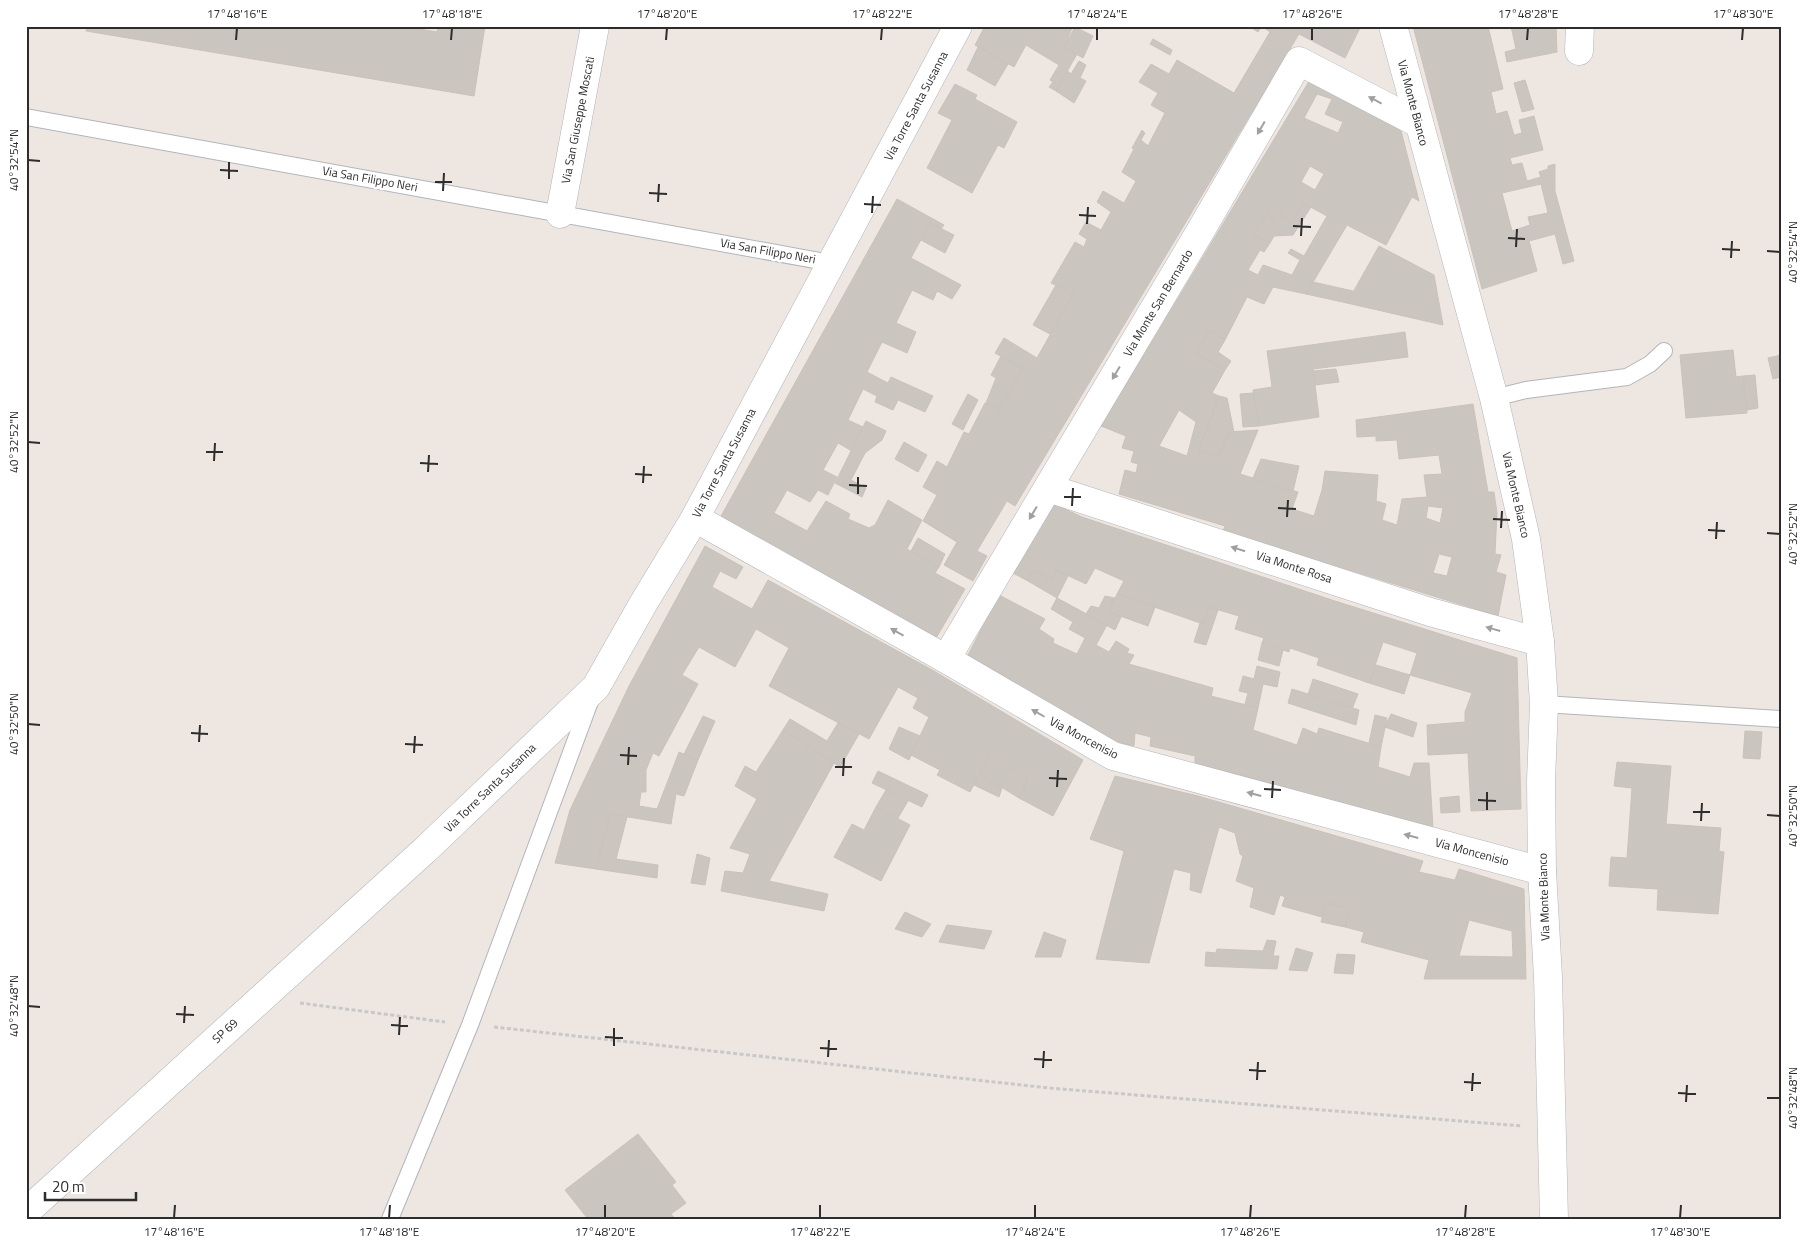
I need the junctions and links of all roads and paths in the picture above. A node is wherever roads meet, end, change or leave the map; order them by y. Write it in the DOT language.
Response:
graph roads {
  1 [pos="596,26"];
  2 [pos="958,26"];
  3 [pos="1393,26"];
  4 [pos="26,117"];
  5 [pos="1418,123"];
  6 [pos="560,214"];
  7 [pos="831,263"];
  8 [pos="1664,351"];
  9 [pos="1494,398"];
  10 [pos="1048,488"];
  11 [pos="695,518"];
  12 [pos="1540,642"];
  13 [pos="946,659"];
  14 [pos="596,687"];
  15 [pos="1544,704"];
  16 [pos="1781,719"];
  17 [pos="425,850"];
  18 [pos="1542,871"];
  19 [pos="262,998"];
  20 [pos="470,1025"];
  21 [pos="1551,1126"];
  22 [pos="26,1212"];
  23 [pos="390,1219"];
  24 [pos="1554,1219"];
  1 -- 6 [label="street, Via San Giuseppe Moscati"];
  2 -- 7 [label="street, Via Torre Santa Susanna"];
  3 -- 5 [label="street, Via Monte Bianco"];
  4 -- 6 [label="lane, Via San Filippo Neri"];
  5 -- 9 [label="street, Via Monte Bianco"];
  5 -- 10 [label="street, Via Monte San Bernardo, one-way"];
  6 -- 7 [label="lane, Via San Filippo Neri"];
  7 -- 11 [label="street, Via Torre Santa Susanna"];
  8 -- 9 [label="lane"];
  9 -- 12 [label="street, Via Monte Bianco"];
  12 -- 10 [label="street, Via Monte Rosa, one-way"];
  10 -- 13 [label="street, Via Monte San Bernardo, one-way"];
  13 -- 11 [label="street, Via Moncenisio, one-way"];
  11 -- 14 [label="street, Via Torre Santa Susanna"];
  12 -- 15 [label="street, Via Monte Bianco"];
  18 -- 13 [label="street, Via Moncenisio, one-way"];
  14 -- 17 [label="street, Via Torre Santa Susanna"];
  14 -- 20 [label="lane"];
  15 -- 16 [label="lane"];
  15 -- 18 [label="street, Via Monte Bianco"];
  17 -- 19 [label="street, SP 69"];
  18 -- 21 [label="street, Via Monte Bianco"];
  19 -- 20 [label="path"];
  19 -- 22 [label="street, SP 69"];
  20 -- 21 [label="path"];
  20 -- 23 [label="lane"];
  21 -- 24 [label="street, Via Monte Bianco"];
}
